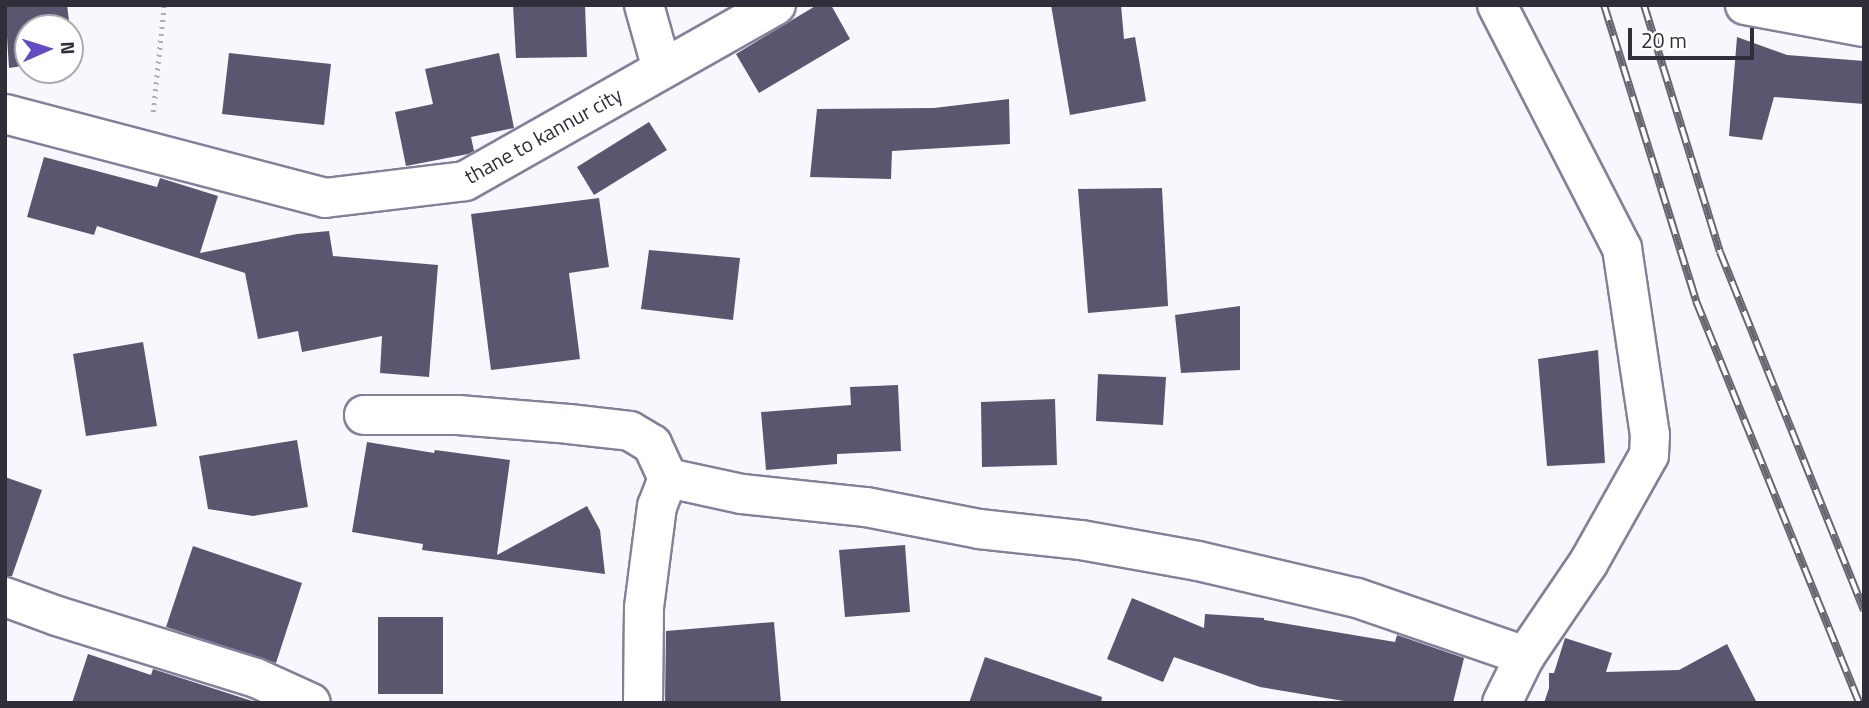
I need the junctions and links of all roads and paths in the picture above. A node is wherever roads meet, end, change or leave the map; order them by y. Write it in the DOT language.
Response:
graph roads {
  1 [pos="164,5"];
  2 [pos="644,5"];
  3 [pos="776,5"];
  4 [pos="1497,5"];
  5 [pos="1745,5"];
  6 [pos="1864,27"];
  7 [pos="662,69"];
  8 [pos="5,114"];
  9 [pos="148,151"];
  10 [pos="364,415"];
  11 [pos="668,478"];
  12 [pos="5,597"];
  13 [pos="1525,656"];
  14 [pos="311,703"];
  15 [pos="643,703"];
  16 [pos="1502,703"];
  1 -- 9 [label="path"];
  2 -- 7 [label="street"];
  3 -- 7 [label="street, thane to kannur city"];
  4 -- 13 [label="street"];
  5 -- 6 [label="street"];
  7 -- 9 [label="street, thane to kannur city"];
  8 -- 9 [label="street, thane to kannur city"];
  10 -- 11 [label="street"];
  11 -- 13 [label="street"];
  11 -- 15 [label="street"];
  12 -- 14 [label="street"];
  13 -- 16 [label="street"];
}
